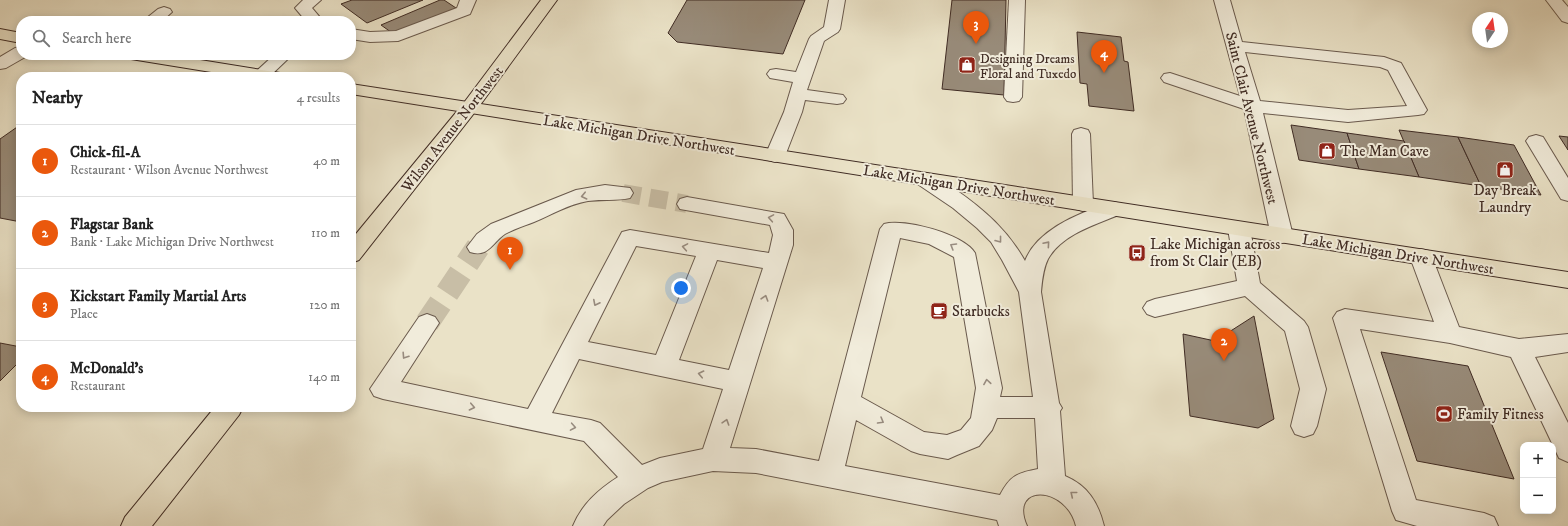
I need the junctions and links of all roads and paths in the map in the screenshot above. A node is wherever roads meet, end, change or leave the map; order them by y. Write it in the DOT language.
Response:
graph roads {
  1 [pos="314,0"];
  2 [pos="468,0"];
  3 [pos="550,0"];
  4 [pos="837,0"];
  5 [pos="1017,0"];
  6 [pos="1222,0"];
  7 [pos="1554,0"];
  8 [pos="310,16"];
  9 [pos="1568,18"];
  10 [pos="0,34"];
  11 [pos="356,35"];
  12 [pos="16,37"];
  13 [pos="1235,46"];
  14 [pos="16,55"];
  15 [pos="168,60"];
  16 [pos="280,60"];
  17 [pos="0,64"];
  18 [pos="243,72"];
  19 [pos="271,72"];
  20 [pos="776,74"];
  21 [pos="1170,78"];
  22 [pos="800,86"];
  23 [pos="356,90"];
  24 [pos="1013,97"];
  25 [pos="837,99"];
  26 [pos="1252,106"];
  27 [pos="469,108"];
  28 [pos="1081,134"];
  29 [pos="1536,141"];
  30 [pos="775,156"];
  31 [pos="926,180"];
  32 [pos="623,193"];
  33 [pos="1568,194"];
  34 [pos="687,204"];
  35 [pos="1083,204"];
  36 [pos="1114,209"];
  37 [pos="1239,229"];
  38 [pos="1282,236"];
  39 [pos="478,247"];
  40 [pos="356,249"];
  41 [pos="709,251"];
  42 [pos="1421,257"];
  43 [pos="776,262"];
  44 [pos="1568,280"];
  45 [pos="1249,287"];
  46 [pos="1030,292"];
  47 [pos="1155,308"];
  48 [pos="427,323"];
  49 [pos="1450,334"];
  50 [pos="1568,343"];
  51 [pos="573,348"];
  52 [pos="1519,349"];
  53 [pos="664,366"];
  54 [pos="739,382"];
  55 [pos="847,402"];
  56 [pos="986,407"];
  57 [pos="1048,408"];
  58 [pos="226,412"];
  59 [pos="535,421"];
  60 [pos="1304,426"];
  61 [pos="1568,450"];
  62 [pos="713,459"];
  63 [pos="829,475"];
  64 [pos="638,478"];
  65 [pos="1052,483"];
  66 [pos="1011,518"];
  67 [pos="135,526"];
  68 [pos="587,526"];
  69 [pos="1090,526"];
  70 [pos="1484,526"];
  1 -- 8 [label="street"];
  2 -- 11 [label="street"];
  3 -- 27 [label="main road, Wilson Avenue Northwest"];
  4 -- 22 [label="street"];
  5 -- 24 [label="street"];
  6 -- 13 [label="street, Saint Clair Avenue Northwest"];
  7 -- 9 [label="street"];
  10 -- 12 [label="main road"];
  13 -- 26 [label="street, Saint Clair Avenue Northwest"];
  13 -- 26 [label="street"];
  14 -- 17 [label="street"];
  15 -- 18 [label="main road"];
  16 -- 19 [label="street"];
  20 -- 22 [label="street"];
  21 -- 26 [label="street"];
  22 -- 25 [label="street"];
  22 -- 30 [label="street"];
  23 -- 27 [label="main road, Lake Michigan Drive Northwest"];
  26 -- 38 [label="street, Saint Clair Avenue Northwest"];
  27 -- 30 [label="main road, Lake Michigan Drive Northwest"];
  27 -- 40 [label="main road, Wilson Avenue Northwest"];
  28 -- 35 [label="street"];
  29 -- 33 [label="street"];
  30 -- 31 [label="main road, Lake Michigan Drive Northwest"];
  31 -- 35 [label="main road, Lake Michigan Drive Northwest"];
  31 -- 46 [label="street, one-way"];
  32 -- 39 [label="street, one-way"];
  43 -- 34 [label="street, one-way"];
  35 -- 36 [label="main road, Lake Michigan Drive Northwest"];
  36 -- 37 [label="main road, Lake Michigan Drive Northwest"];
  46 -- 36 [label="street, one-way"];
  37 -- 38 [label="main road, Lake Michigan Drive Northwest"];
  37 -- 45 [label="street"];
  38 -- 42 [label="main road, Lake Michigan Drive Northwest"];
  41 -- 43 [label="street"];
  41 -- 51 [label="street, one-way"];
  41 -- 53 [label="street"];
  42 -- 44 [label="main road, Lake Michigan Drive Northwest"];
  42 -- 49 [label="street"];
  54 -- 43 [label="street, one-way"];
  45 -- 47 [label="street"];
  45 -- 60 [label="street"];
  46 -- 57 [label="street"];
  48 -- 59 [label="street, one-way"];
  49 -- 52 [label="street"];
  49 -- 70 [label="street"];
  50 -- 52 [label="street"];
  51 -- 53 [label="street"];
  51 -- 59 [label="street"];
  52 -- 61 [label="street"];
  54 -- 53 [label="street, one-way"];
  62 -- 54 [label="street, one-way"];
  55 -- 56 [label="street, one-way"];
  56 -- 55 [label="street, one-way"];
  55 -- 63 [label="street"];
  56 -- 57 [label="street"];
  57 -- 65 [label="street"];
  58 -- 67 [label="main road"];
  59 -- 64 [label="street, one-way"];
  62 -- 63 [label="street"];
  62 -- 64 [label="street"];
  63 -- 66 [label="street"];
  64 -- 68 [label="street"];
  65 -- 66 [label="street"];
  69 -- 65 [label="street, one-way"];
}
